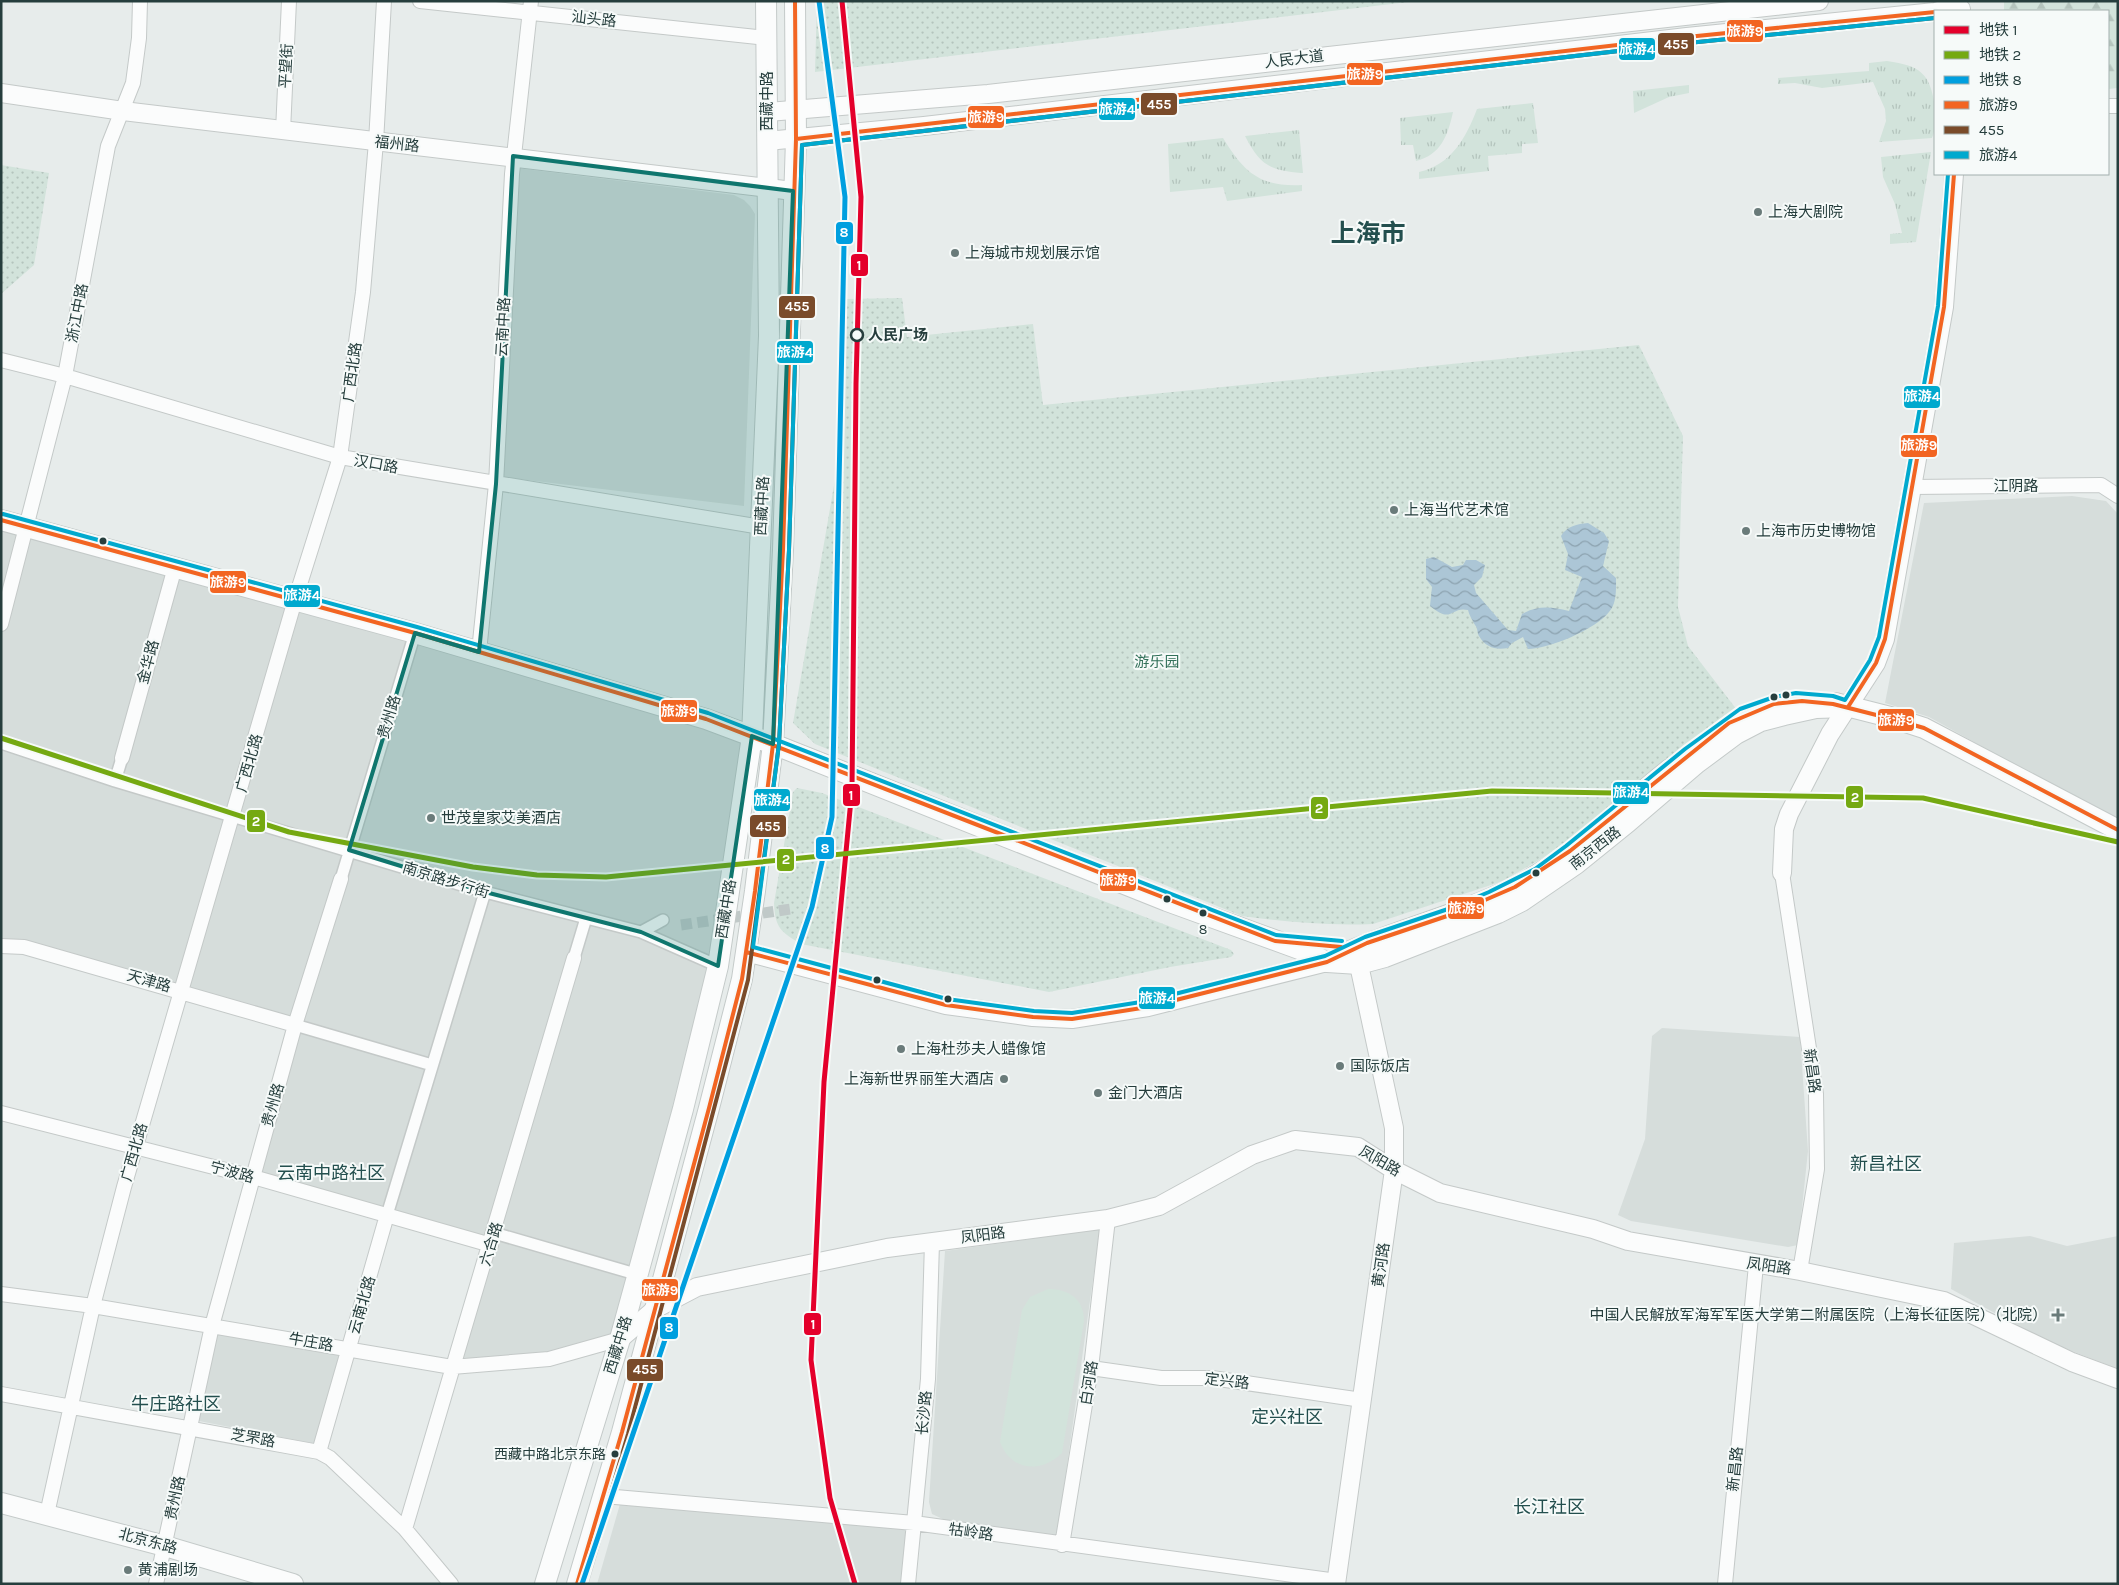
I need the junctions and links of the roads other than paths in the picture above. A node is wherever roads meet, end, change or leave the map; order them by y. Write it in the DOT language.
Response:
graph roads {
  1 [pos="140,1"];
  2 [pos="289,1"];
  3 [pos="384,1"];
  4 [pos="420,1"];
  5 [pos="766,1"];
  6 [pos="795,1"];
  7 [pos="1819,1"];
  8 [pos="1962,6"];
  9 [pos="530,7"];
  10 [pos="1942,10"];
  11 [pos="1934,11"];
  12 [pos="767,38"];
  13 [pos="1,93"];
  14 [pos="123,111"];
  15 [pos="796,111"];
  16 [pos="768,112"];
  17 [pos="284,131"];
  18 [pos="796,139"];
  19 [pos="767,141"];
  20 [pos="376,142"];
  21 [pos="513,156"];
  22 [pos="1954,175"];
  23 [pos="766,188"];
  24 [pos="793,191"];
  25 [pos="1,360"];
  26 [pos="65,376"];
  27 [pos="340,457"];
  28 [pos="496,484"];
  29 [pos="1912,487"];
  30 [pos="2118,496"];
  31 [pos="1,520"];
  32 [pos="27,527"];
  33 [pos="761,527"];
  34 [pos="175,567"];
  35 [pos="295,600"];
  36 [pos="1,624"];
  37 [pos="415,633"];
  38 [pos="479,652"];
  39 [pos="1848,707"];
  40 [pos="752,736"];
  41 [pos="1,743"];
  42 [pos="773,744"];
  43 [pos="122,758"];
  44 [pos="115,781"];
  45 [pos="233,815"];
  46 [pos="2118,830"];
  47 [pos="350,850"];
  48 [pos="1782,873"];
  49 [pos="341,879"];
  50 [pos="485,892"];
  51 [pos="586,918"];
  52 [pos="663,920"];
  53 [pos="640,932"];
  54 [pos="1275,941"];
  55 [pos="1,946"];
  56 [pos="746,952"];
  57 [pos="1357,956"];
  58 [pos="574,958"];
  59 [pos="1327,962"];
  60 [pos="718,966"];
  61 [pos="182,991"];
  62 [pos="295,1025"];
  63 [pos="432,1065"];
  64 [pos="1,1113"];
  65 [pos="135,1146"];
  66 [pos="1394,1170"];
  67 [pos="252,1177"];
  68 [pos="387,1215"];
  69 [pos="1108,1220"];
  70 [pos="492,1239"];
  71 [pos="932,1242"];
  72 [pos="1756,1265"];
  73 [pos="1800,1271"];
  74 [pos="639,1275"];
  75 [pos="1,1294"];
  76 [pos="93,1306"];
  77 [pos="656,1310"];
  78 [pos="212,1326"];
  79 [pos="620,1339"];
  80 [pos="349,1349"];
  81 [pos="452,1366"];
  82 [pos="1092,1368"];
  83 [pos="2118,1378"];
  84 [pos="1,1394"];
  85 [pos="1362,1400"];
  86 [pos="71,1405"];
  87 [pos="190,1427"];
  88 [pos="320,1452"];
  89 [pos="604,1496"];
  90 [pos="1,1503"];
  91 [pos="47,1514"];
  92 [pos="914,1523"];
  93 [pos="405,1529"];
  94 [pos="1062,1545"];
  95 [pos="165,1546"];
  96 [pos="1336,1582"];
  97 [pos="156,1584"];
  98 [pos="293,1584"];
  99 [pos="451,1584"];
  100 [pos="545,1584"];
  101 [pos="577,1584"];
  102 [pos="908,1584"];
  103 [pos="1725,1584"];
  1 -- 14 [label="street, 浙江中路"];
  2 -- 17 [label="street, 平望街"];
  3 -- 20 [label="street, 广西北路"];
  4 -- 9 [label="street, 汕头路"];
  5 -- 12 [label="main road, 西藏中路"];
  6 -- 15 [label="main road, 西藏中路"];
  7 -- 15 [label="street, 人民大道"];
  8 -- 10 [label="street, 人民大道"];
  9 -- 12 [label="street, 汕头路"];
  9 -- 21 [label="street, 云南中路"];
  11 -- 18 [label="street, 人民大道"];
  12 -- 16 [label="main road, 西藏中路"];
  13 -- 14 [label="street, 福州路"];
  14 -- 17 [label="street, 福州路"];
  14 -- 26 [label="street, 浙江中路"];
  15 -- 16 [label="street, 人民大道"];
  15 -- 18 [label="main road, 西藏中路"];
  16 -- 19 [label="main road, 西藏中路"];
  17 -- 20 [label="street, 福州路"];
  18 -- 19 [label="street, 人民大道"];
  18 -- 24 [label="main road, 西藏中路"];
  19 -- 23 [label="main road, 西藏中路"];
  20 -- 21 [label="street, 福州路"];
  20 -- 27 [label="street, 广西北路"];
  21 -- 23 [label="street, 福州路"];
  21 -- 28 [label="street, 云南中路"];
  22 -- 29 [label="street"];
  23 -- 24 [label="street, 福州路"];
  23 -- 33 [label="main road, 西藏中路"];
  24 -- 42 [label="main road, 西藏中路"];
  25 -- 26 [label="street, 汉口路"];
  26 -- 27 [label="street, 汉口路"];
  26 -- 32 [label="street, 浙江中路"];
  27 -- 28 [label="street, 汉口路"];
  27 -- 35 [label="street, 广西北路"];
  28 -- 33 [label="street, 汉口路"];
  28 -- 38 [label="street, 云南中路"];
  29 -- 30 [label="street, 江阴路"];
  29 -- 39 [label="street"];
  31 -- 32 [label="main road"];
  32 -- 34 [label="main road"];
  32 -- 36 [label="street, 浙江中路"];
  33 -- 40 [label="main road, 西藏中路"];
  34 -- 35 [label="main road"];
  34 -- 43 [label="street, 金华路"];
  35 -- 37 [label="main road"];
  35 -- 45 [label="street, 广西北路"];
  37 -- 38 [label="main road"];
  37 -- 47 [label="street, 贵州路"];
  38 -- 40 [label="main road"];
  39 -- 46 [label="main road, 南京西路"];
  39 -- 48 [label="street"];
  39 -- 57 [label="main road, 南京西路"];
  40 -- 42 [label="main road"];
  40 -- 60 [label="main road, 西藏中路"];
  41 -- 44 [label="street, 南京路步行街"];
  42 -- 54 [label="main road"];
  42 -- 56 [label="main road, 西藏中路"];
  43 -- 44 [label="street"];
  44 -- 45 [label="street, 南京路步行街"];
  45 -- 47 [label="street, 南京路步行街"];
  45 -- 61 [label="street, 广西北路"];
  47 -- 49 [label="street, 贵州路"];
  47 -- 50 [label="street, 南京路步行街"];
  48 -- 73 [label="street, 新昌路"];
  49 -- 62 [label="street, 贵州路"];
  50 -- 51 [label="street, 南京路步行街"];
  50 -- 63 [label="street"];
  51 -- 53 [label="street, 南京路步行街"];
  51 -- 58 [label="street"];
  52 -- 53 [label="street"];
  53 -- 60 [label="street, 南京路步行街"];
  54 -- 57 [label="main road"];
  54 -- 59 [label="main road"];
  55 -- 61 [label="street, 天津路"];
  56 -- 59 [label="street, 南京西路"];
  56 -- 77 [label="main road, 西藏中路"];
  57 -- 59 [label="main road, 南京西路"];
  57 -- 66 [label="street, 黄河路"];
  58 -- 70 [label="street, 六合路"];
  60 -- 74 [label="main road, 西藏中路"];
  61 -- 62 [label="street, 天津路"];
  61 -- 65 [label="street, 广西北路"];
  62 -- 63 [label="street"];
  62 -- 67 [label="street, 贵州路"];
  63 -- 68 [label="street"];
  64 -- 65 [label="street, 宁波路"];
  65 -- 67 [label="street, 宁波路"];
  65 -- 76 [label="street, 广西北路"];
  66 -- 69 [label="street, 凤阳路"];
  66 -- 72 [label="street, 凤阳路"];
  66 -- 85 [label="street, 黄河路"];
  67 -- 68 [label="street, 宁波路"];
  67 -- 78 [label="street, 贵州路"];
  68 -- 70 [label="street, 宁波路"];
  68 -- 80 [label="street, 云南北路"];
  69 -- 71 [label="street, 凤阳路"];
  69 -- 82 [label="street, 白河路"];
  70 -- 74 [label="street"];
  70 -- 81 [label="street, 六合路"];
  71 -- 77 [label="street, 凤阳路"];
  71 -- 92 [label="street, 长沙路"];
  72 -- 73 [label="street, 凤阳路"];
  72 -- 103 [label="street, 新昌路"];
  73 -- 83 [label="street, 凤阳路"];
  74 -- 79 [label="main road, 西藏中路"];
  75 -- 76 [label="street, 牛庄路"];
  76 -- 78 [label="street, 牛庄路"];
  76 -- 86 [label="street, 广西北路"];
  77 -- 79 [label="street, 凤阳路"];
  77 -- 89 [label="main road, 西藏中路"];
  78 -- 80 [label="street, 牛庄路"];
  78 -- 87 [label="street, 贵州路"];
  79 -- 81 [label="street, 牛庄路"];
  79 -- 100 [label="main road, 西藏中路"];
  80 -- 81 [label="street, 牛庄路"];
  80 -- 88 [label="street, 云南北路"];
  81 -- 93 [label="street, 六合路"];
  82 -- 85 [label="street, 定兴路"];
  82 -- 94 [label="street, 白河路"];
  84 -- 86 [label="street, 芝罘路"];
  85 -- 96 [label="street, 黄河路"];
  86 -- 87 [label="street, 芝罘路"];
  86 -- 91 [label="street, 广西北路"];
  87 -- 88 [label="street, 芝罘路"];
  87 -- 95 [label="street, 贵州路"];
  88 -- 93 [label="street, 芝罘路"];
  89 -- 92 [label="street, 牯岭路"];
  89 -- 101 [label="main road, 西藏中路"];
  90 -- 91 [label="main road, 北京东路"];
  91 -- 95 [label="main road, 北京东路"];
  92 -- 94 [label="street, 牯岭路"];
  92 -- 102 [label="street, 长沙路"];
  93 -- 99 [label="street, 芝罘路"];
  94 -- 96 [label="street, 牯岭路"];
  95 -- 97 [label="street, 贵州路"];
  95 -- 98 [label="main road, 北京东路"];
}
